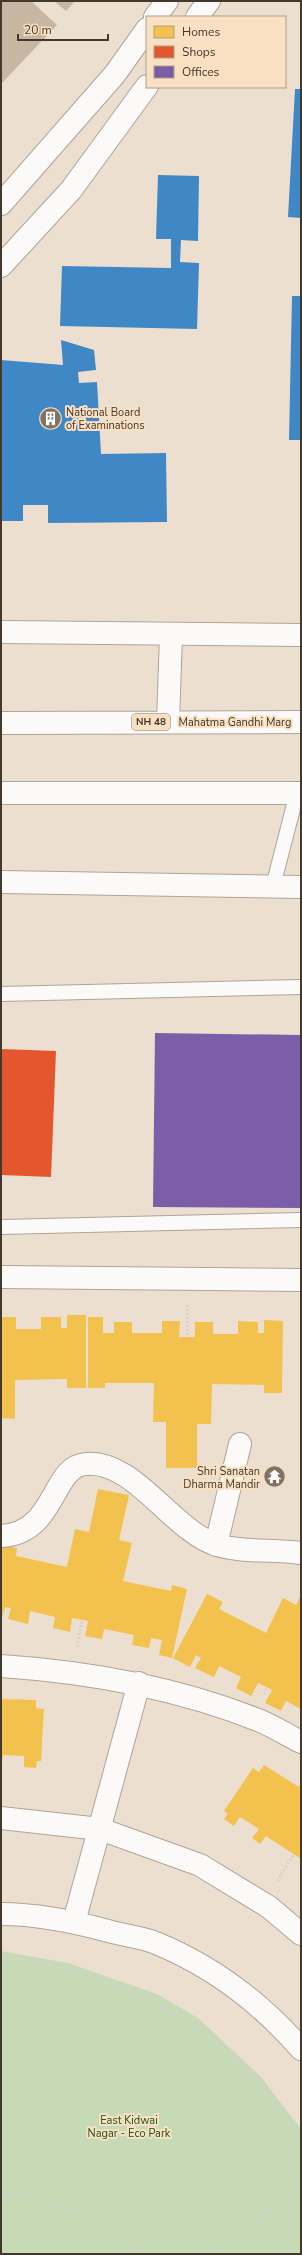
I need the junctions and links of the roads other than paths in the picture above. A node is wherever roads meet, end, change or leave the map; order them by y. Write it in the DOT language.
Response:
graph roads {
  1 [pos="167,1"];
  2 [pos="209,1"];
  3 [pos="156,16"];
  4 [pos="198,16"];
  5 [pos="146,30"];
  6 [pos="146,87"];
  7 [pos="1,204"];
  8 [pos="1,266"];
  9 [pos="1,632"];
  10 [pos="171,635"];
  11 [pos="301,635"];
  12 [pos="301,706"];
  13 [pos="168,722"];
  14 [pos="292,722"];
  15 [pos="1,723"];
  16 [pos="1,793"];
  17 [pos="300,794"];
  18 [pos="1,882"];
  19 [pos="273,886"];
  20 [pos="301,887"];
  21 [pos="301,987"];
  22 [pos="1,994"];
  23 [pos="301,1220"];
  24 [pos="1,1228"];
  25 [pos="1,1277"];
  26 [pos="301,1280"];
  27 [pos="240,1444"];
  28 [pos="1,1536"];
  29 [pos="216,1545"];
  30 [pos="301,1553"];
  31 [pos="1,1666"];
  32 [pos="139,1683"];
  33 [pos="301,1742"];
  34 [pos="1,1818"];
  35 [pos="100,1829"];
  36 [pos="1,1914"];
  37 [pos="74,1922"];
  38 [pos="301,1934"];
  39 [pos="301,2049"];
  1 -- 3 [label="street"];
  2 -- 4 [label="street"];
  5 -- 7 [label="street"];
  6 -- 8 [label="street"];
  9 -- 10 [label="street"];
  10 -- 11 [label="street"];
  10 -- 13 [label="street"];
  12 -- 14 [label="street"];
  13 -- 14 [label="street, Mahatma Gandhi Marg / NH 48"];
  13 -- 15 [label="street, Mahatma Gandhi Marg / NH 48"];
  16 -- 17 [label="street"];
  17 -- 19 [label="lane"];
  18 -- 19 [label="street"];
  19 -- 20 [label="street"];
  21 -- 22 [label="lane"];
  23 -- 24 [label="lane"];
  25 -- 26 [label="street"];
  27 -- 29 [label="street"];
  28 -- 29 [label="street"];
  29 -- 30 [label="street"];
  31 -- 32 [label="street"];
  32 -- 33 [label="street"];
  32 -- 35 [label="street"];
  34 -- 35 [label="street"];
  35 -- 37 [label="street"];
  35 -- 38 [label="street"];
  36 -- 37 [label="street"];
  37 -- 39 [label="street"];
}
